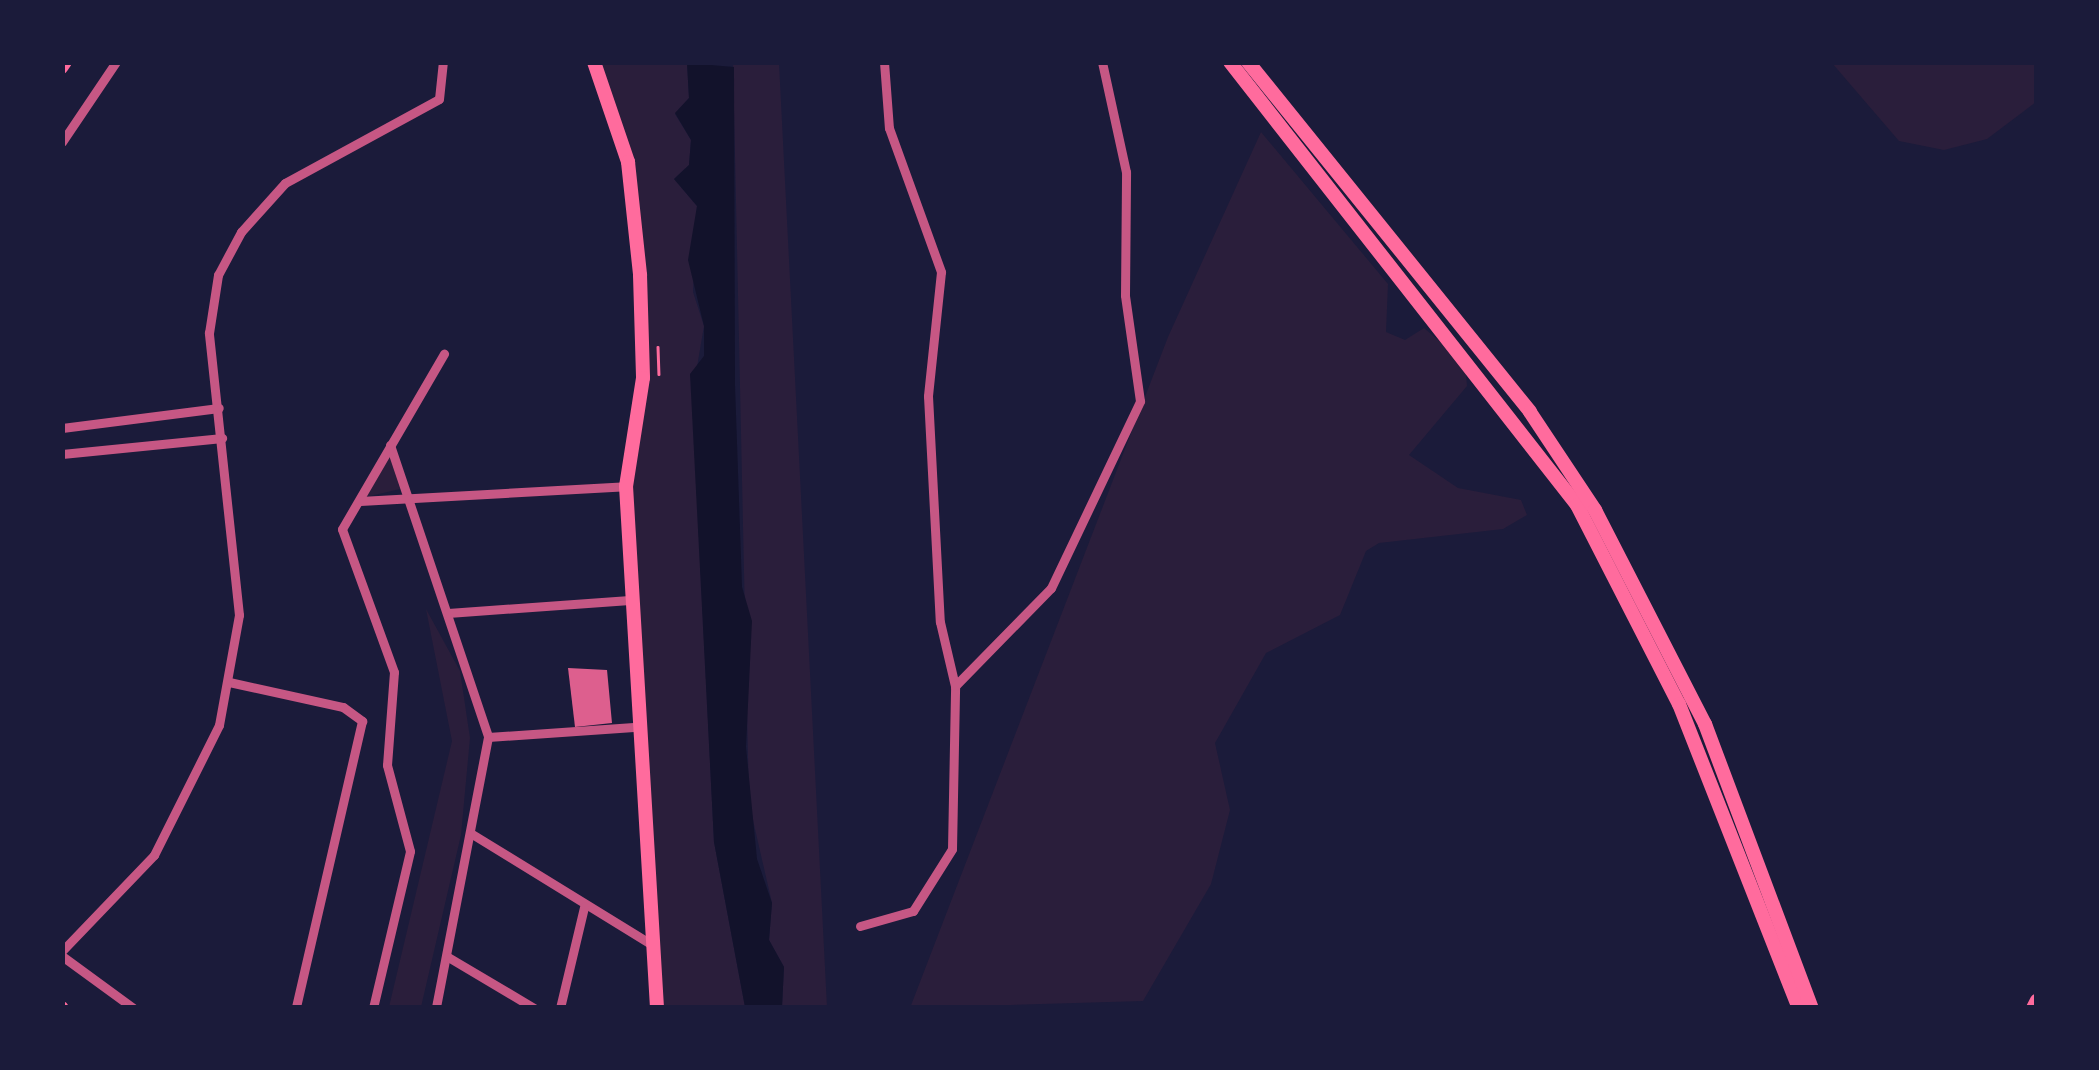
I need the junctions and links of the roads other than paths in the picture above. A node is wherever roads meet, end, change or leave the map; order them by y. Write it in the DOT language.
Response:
graph roads {
  1 [pos="116,62"];
  2 [pos="443,62"];
  3 [pos="594,62"];
  4 [pos="884,62"];
  5 [pos="1102,62"];
  6 [pos="1230,62"];
  7 [pos="1248,62"];
  8 [pos="62,142"];
  9 [pos="444,354"];
  10 [pos="218,408"];
  11 [pos="62,428"];
  12 [pos="222,438"];
  13 [pos="390,445"];
  14 [pos="62,454"];
  15 [pos="626,486"];
  16 [pos="412,498"];
  17 [pos="360,501"];
  18 [pos="630,600"];
  19 [pos="448,613"];
  20 [pos="228,682"];
  21 [pos="956,686"];
  22 [pos="634,727"];
  23 [pos="488,737"];
  24 [pos="472,834"];
  25 [pos="584,907"];
  26 [pos="860,926"];
  27 [pos="654,946"];
  28 [pos="62,954"];
  29 [pos="448,957"];
  30 [pos="2036,1000"];
  31 [pos="132,1008"];
  32 [pos="296,1008"];
  33 [pos="373,1008"];
  34 [pos="436,1008"];
  35 [pos="534,1008"];
  36 [pos="560,1008"];
  37 [pos="658,1008"];
  38 [pos="1799,1008"];
  39 [pos="1812,1008"];
  40 [pos="2032,1008"];
  1 -- 8 [label="street"];
  2 -- 10 [label="street"];
  3 -- 15 [label="main road"];
  4 -- 21 [label="street"];
  5 -- 21 [label="street"];
  6 -- 38 [label="main road"];
  7 -- 39 [label="main road"];
  9 -- 13 [label="street"];
  10 -- 11 [label="street"];
  10 -- 12 [label="street"];
  12 -- 14 [label="street"];
  12 -- 20 [label="street"];
  13 -- 16 [label="street"];
  13 -- 17 [label="street"];
  15 -- 16 [label="street"];
  15 -- 18 [label="main road"];
  16 -- 17 [label="street"];
  16 -- 19 [label="street"];
  17 -- 33 [label="street"];
  18 -- 19 [label="street"];
  18 -- 22 [label="main road"];
  19 -- 23 [label="street"];
  20 -- 28 [label="street"];
  20 -- 32 [label="street"];
  21 -- 26 [label="street"];
  22 -- 23 [label="street"];
  22 -- 27 [label="main road"];
  23 -- 24 [label="street"];
  24 -- 25 [label="street"];
  24 -- 29 [label="street"];
  25 -- 27 [label="street"];
  25 -- 36 [label="street"];
  27 -- 37 [label="main road"];
  28 -- 31 [label="street"];
  29 -- 34 [label="street"];
  29 -- 35 [label="street"];
  30 -- 40 [label="main road"];
}
